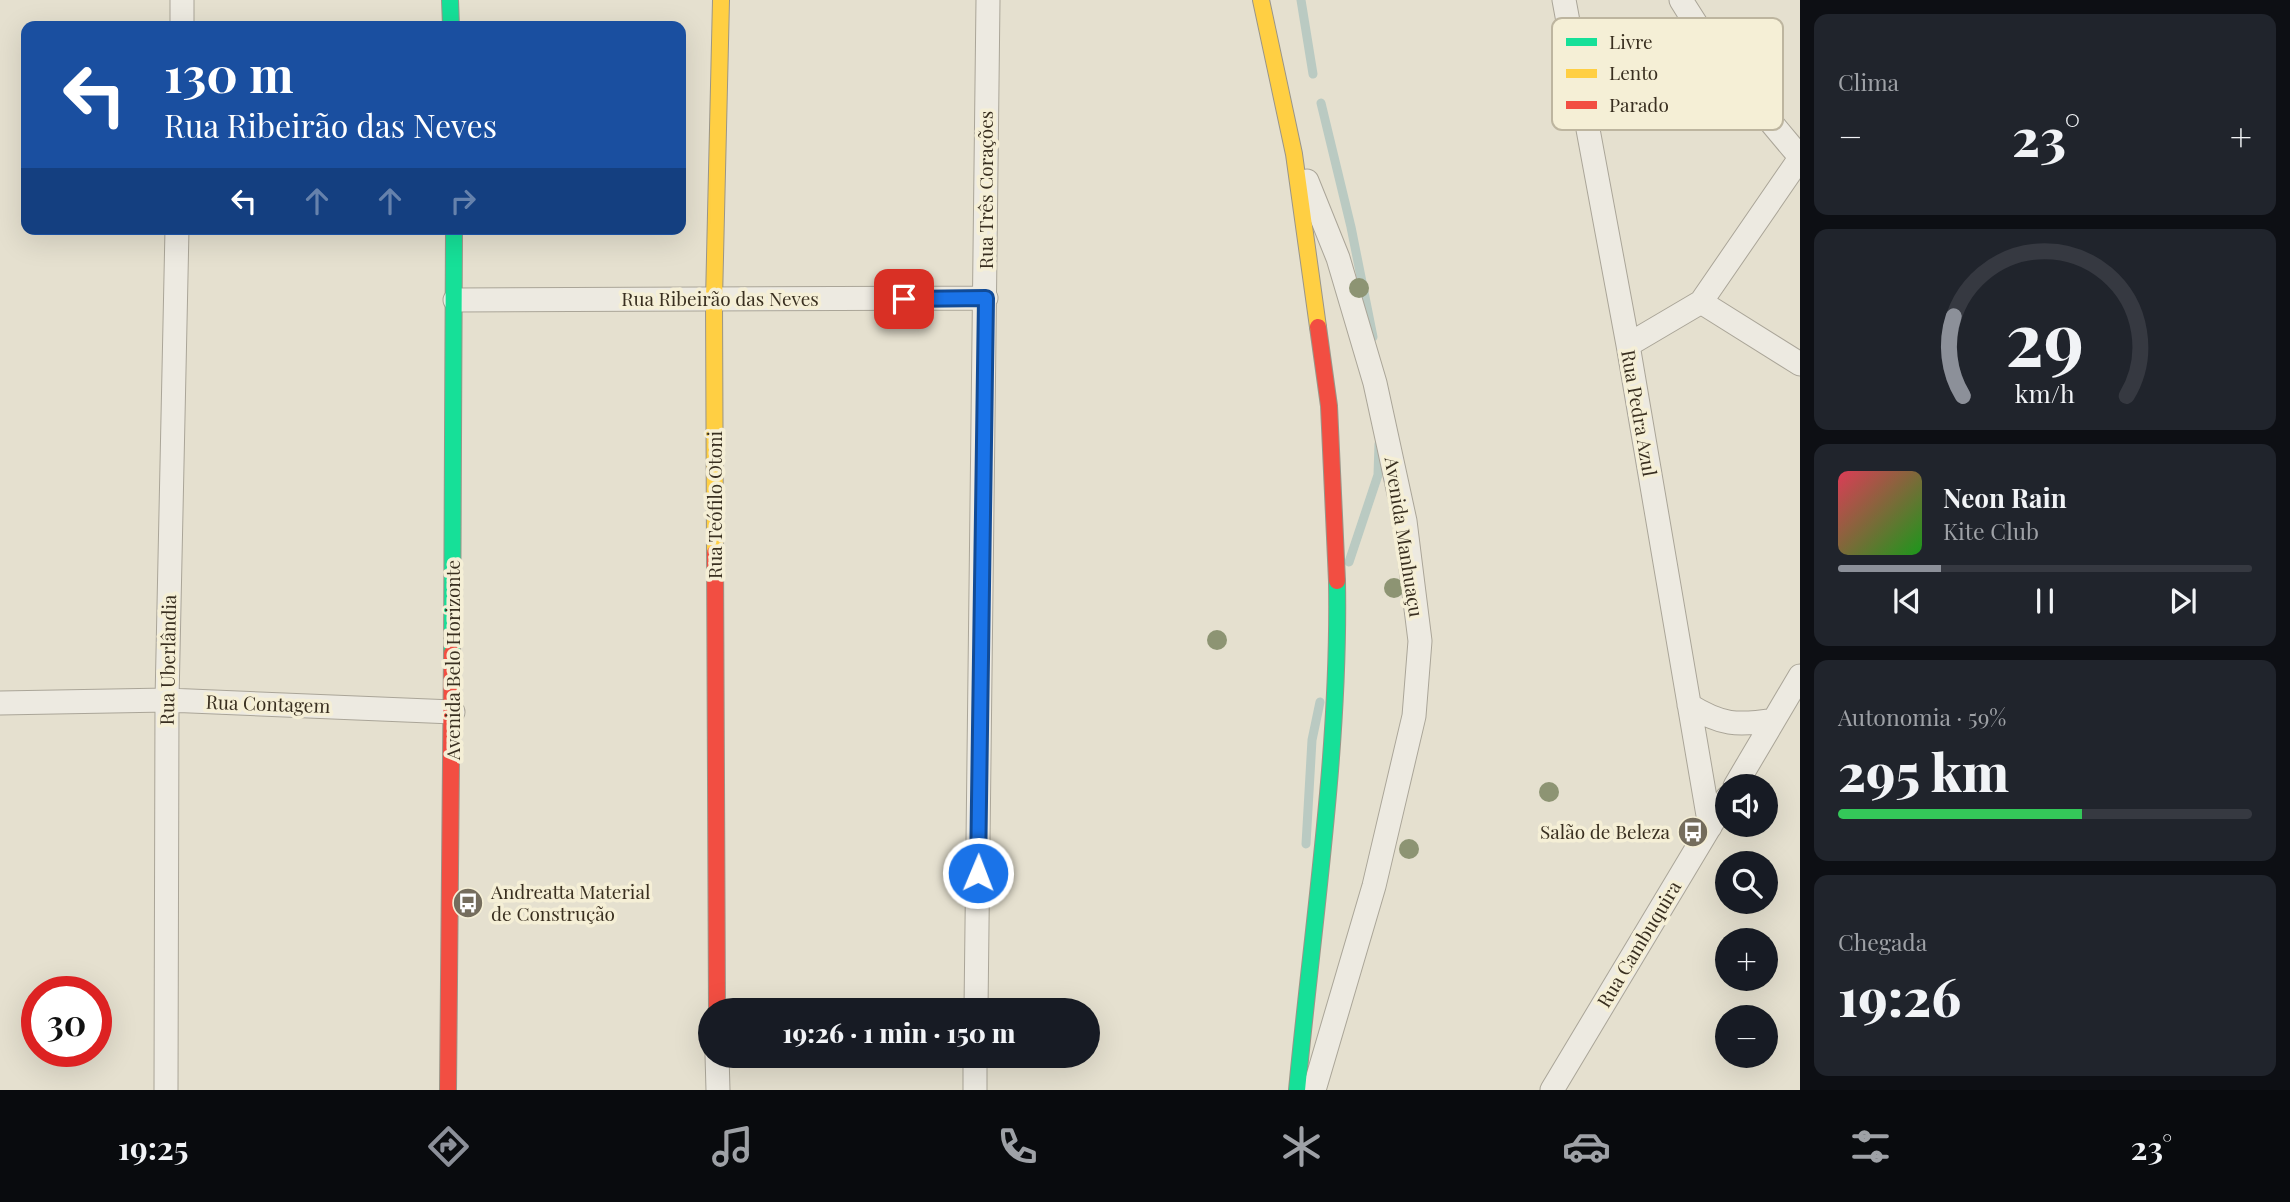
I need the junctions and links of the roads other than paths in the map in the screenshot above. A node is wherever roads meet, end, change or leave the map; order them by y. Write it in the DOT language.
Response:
graph roads {
  1 [pos="182,0"];
  2 [pos="450,0"];
  3 [pos="721,0"];
  4 [pos="988,0"];
  5 [pos="1261,0"];
  6 [pos="1564,0"];
  7 [pos="1681,0"];
  8 [pos="1567,18"];
  9 [pos="1692,18"];
  10 [pos="182,21"];
  11 [pos="451,21"];
  12 [pos="1588,130"];
  13 [pos="1777,130"];
  14 [pos="1294,154"];
  15 [pos="1800,157"];
  16 [pos="177,235"];
  17 [pos="454,235"];
  18 [pos="986,298"];
  19 [pos="455,300"];
  20 [pos="715,300"];
  21 [pos="1701,302"];
  22 [pos="1628,345"];
  23 [pos="1800,364"];
  24 [pos="1800,676"];
  25 [pos="167,700"];
  26 [pos="0,703"];
  27 [pos="1689,705"];
  28 [pos="453,712"];
  29 [pos="1774,720"];
  30 [pos="1742,774"];
  31 [pos="1715,818"];
  32 [pos="1710,827"];
  33 [pos="717,998"];
  34 [pos="976,998"];
  35 [pos="718,1068"];
  36 [pos="975,1068"];
  37 [pos="166,1090"];
  38 [pos="448,1090"];
  39 [pos="718,1090"];
  40 [pos="975,1090"];
  41 [pos="1297,1090"];
  42 [pos="1314,1090"];
  43 [pos="1552,1090"];
  1 -- 10 [label="street"];
  2 -- 11 [label="street"];
  3 -- 20 [label="street, Rua Teófilo Otoni"];
  4 -- 18 [label="street, Rua Três Corações"];
  5 -- 14 [label="street, Avenida Manhuaçu"];
  6 -- 8 [label="street, Rua Pedra Azul"];
  7 -- 9 [label="street"];
  12 -- 22 [label="street, Rua Pedra Azul"];
  13 -- 15 [label="street"];
  14 -- 41 [label="street, Avenida Manhuaçu"];
  14 -- 42 [label="street, Avenida Manhuaçu"];
  15 -- 21 [label="street"];
  16 -- 25 [label="street, Rua Uberlândia"];
  17 -- 19 [label="street, Avenida Belo Horizonte"];
  18 -- 20 [label="street, Rua Ribeirão das Neves"];
  18 -- 34 [label="street, Rua Três Corações"];
  19 -- 20 [label="street, Rua Ribeirão das Neves"];
  19 -- 28 [label="street, Avenida Belo Horizonte"];
  20 -- 33 [label="street, Rua Teófilo Otoni"];
  21 -- 22 [label="street"];
  21 -- 23 [label="street"];
  22 -- 27 [label="street, Rua Pedra Azul"];
  24 -- 29 [label="street"];
  25 -- 26 [label="street, Rua Contagem"];
  25 -- 28 [label="street, Rua Contagem"];
  25 -- 37 [label="street, Rua Uberlândia"];
  27 -- 29 [label="street"];
  27 -- 32 [label="street, Rua Pedra Azul"];
  28 -- 38 [label="street, Avenida Belo Horizonte"];
  29 -- 30 [label="street"];
  31 -- 32 [label="street, Rua Cambuquira"];
  32 -- 43 [label="street, Rua Cambuquira"];
  35 -- 39 [label="street"];
  36 -- 40 [label="street"];
}
